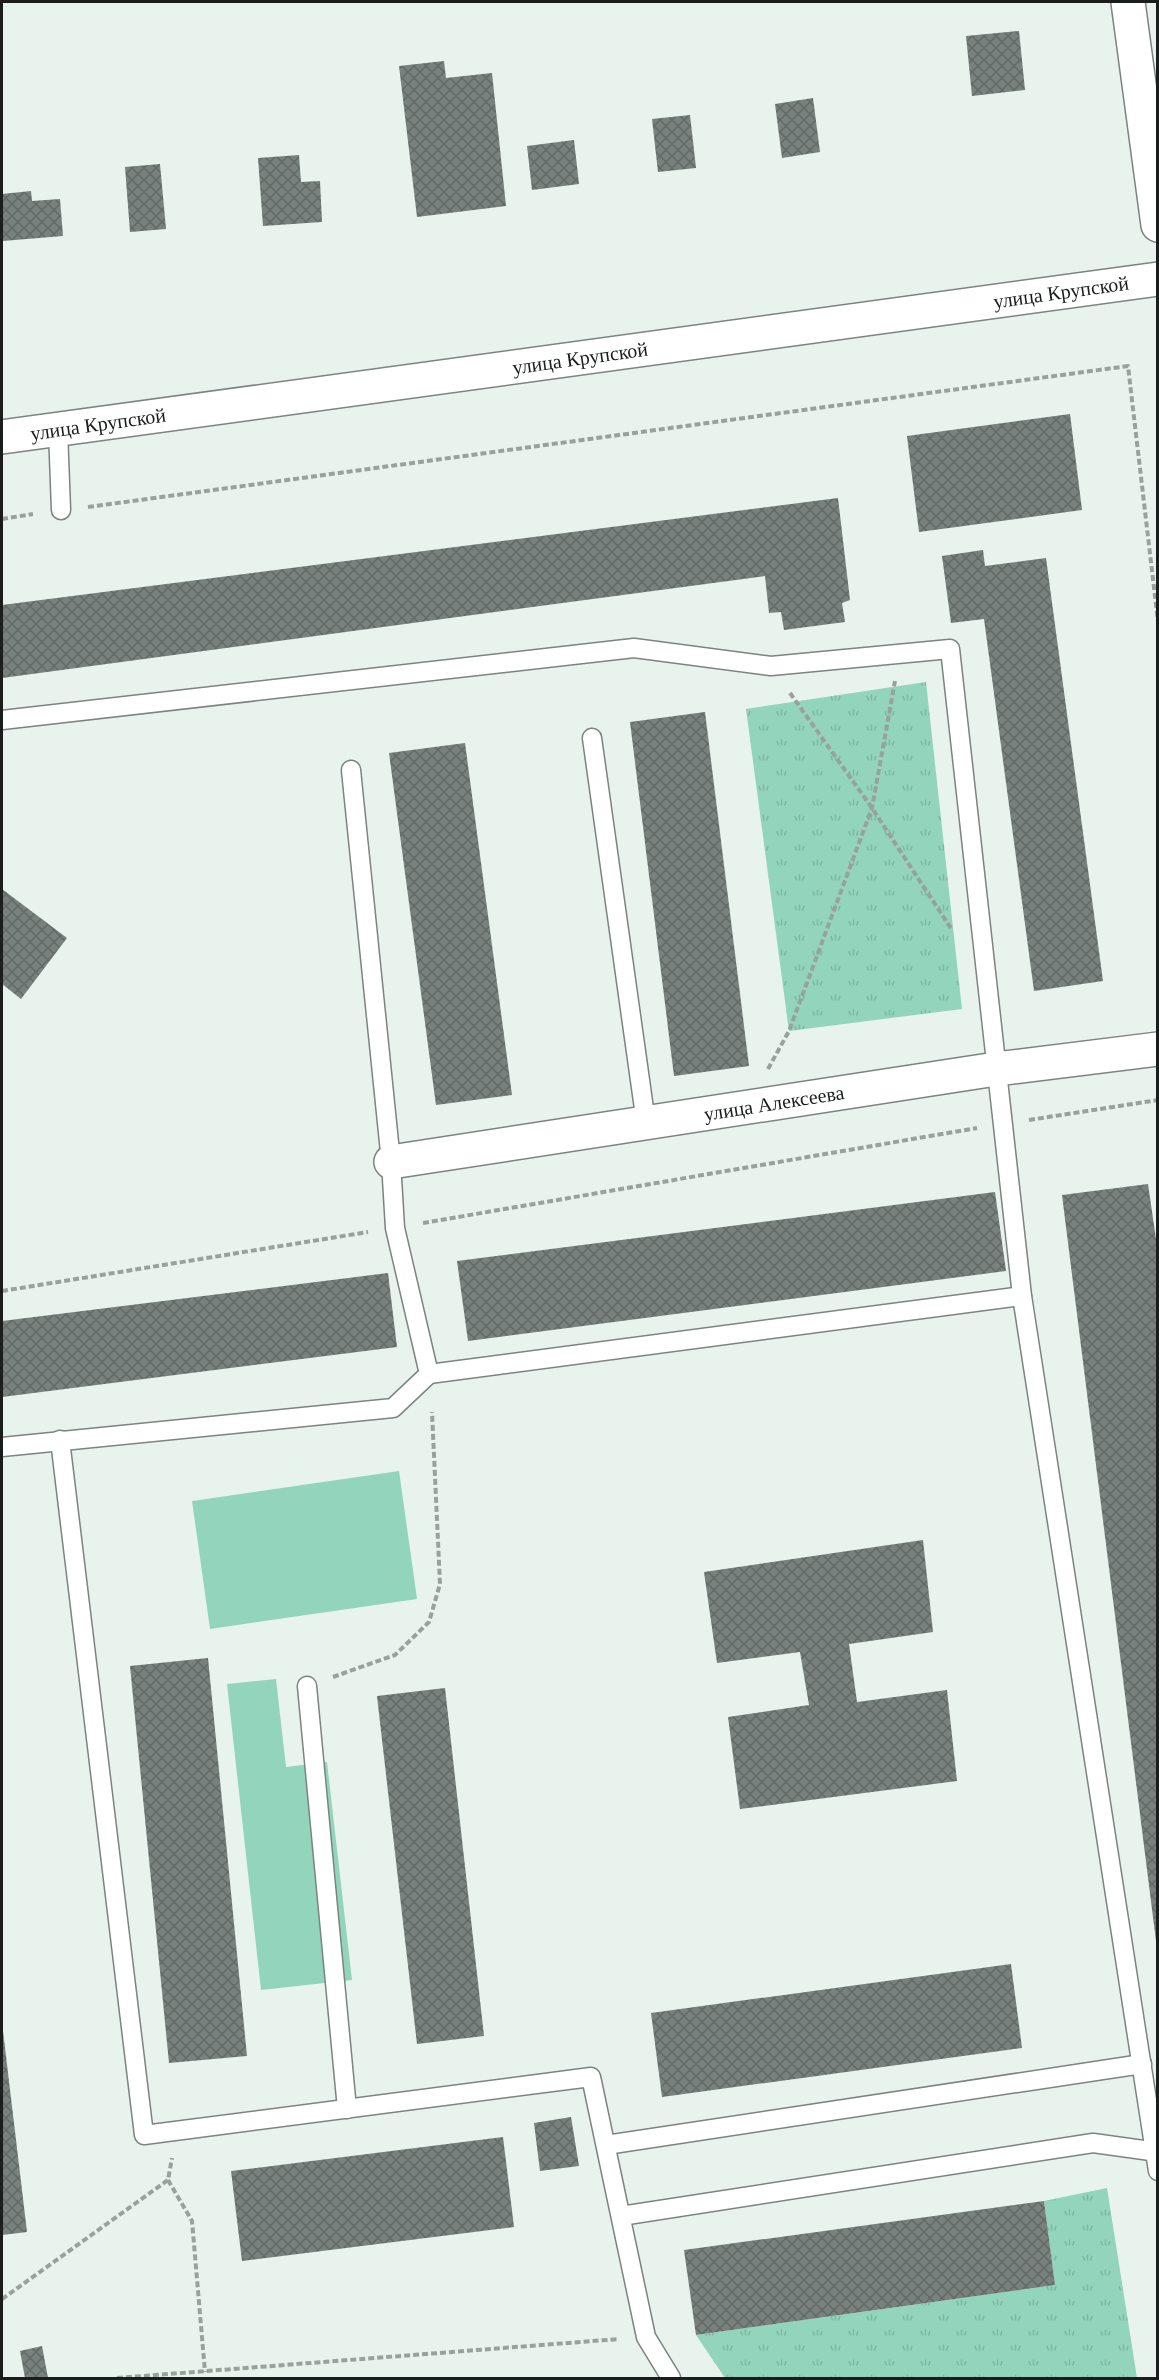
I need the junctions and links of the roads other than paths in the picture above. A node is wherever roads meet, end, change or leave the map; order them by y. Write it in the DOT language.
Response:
graph roads {
  1 [pos="1128,2"];
  2 [pos="1158,225"];
  3 [pos="1158,279"];
  4 [pos="58,430"];
  5 [pos="2,437"];
  6 [pos="61,510"];
  7 [pos="2,720"];
  8 [pos="592,738"];
  9 [pos="351,770"];
  10 [pos="1158,1049"];
  11 [pos="996,1069"];
  12 [pos="646,1123"];
  13 [pos="391,1162"];
  14 [pos="1022,1296"];
  15 [pos="429,1374"];
  16 [pos="60,1440"];
  17 [pos="2,1447"];
  18 [pos="307,1686"];
  19 [pos="1142,2064"];
  20 [pos="347,2109"];
  21 [pos="606,2145"];
  22 [pos="1156,2152"];
  23 [pos="1158,2171"];
  24 [pos="621,2216"];
  25 [pos="671,2379"];
  1 -- 2 [label="main road"];
  3 -- 4 [label="main road, улица Крупской"];
  4 -- 5 [label="main road, улица Крупской"];
  4 -- 6 [label="lane"];
  7 -- 11 [label="lane"];
  8 -- 12 [label="lane"];
  9 -- 13 [label="lane"];
  10 -- 11 [label="main road, улица Алексеева"];
  11 -- 12 [label="main road, улица Алексеева"];
  11 -- 14 [label="lane"];
  12 -- 13 [label="main road, улица Алексеева"];
  13 -- 15 [label="lane"];
  14 -- 15 [label="lane"];
  14 -- 19 [label="lane"];
  15 -- 16 [label="lane"];
  16 -- 17 [label="lane"];
  16 -- 20 [label="lane"];
  18 -- 20 [label="lane"];
  19 -- 21 [label="lane"];
  19 -- 22 [label="lane"];
  20 -- 21 [label="lane"];
  21 -- 24 [label="lane"];
  22 -- 23 [label="lane"];
  22 -- 24 [label="lane"];
  24 -- 25 [label="lane"];
}
